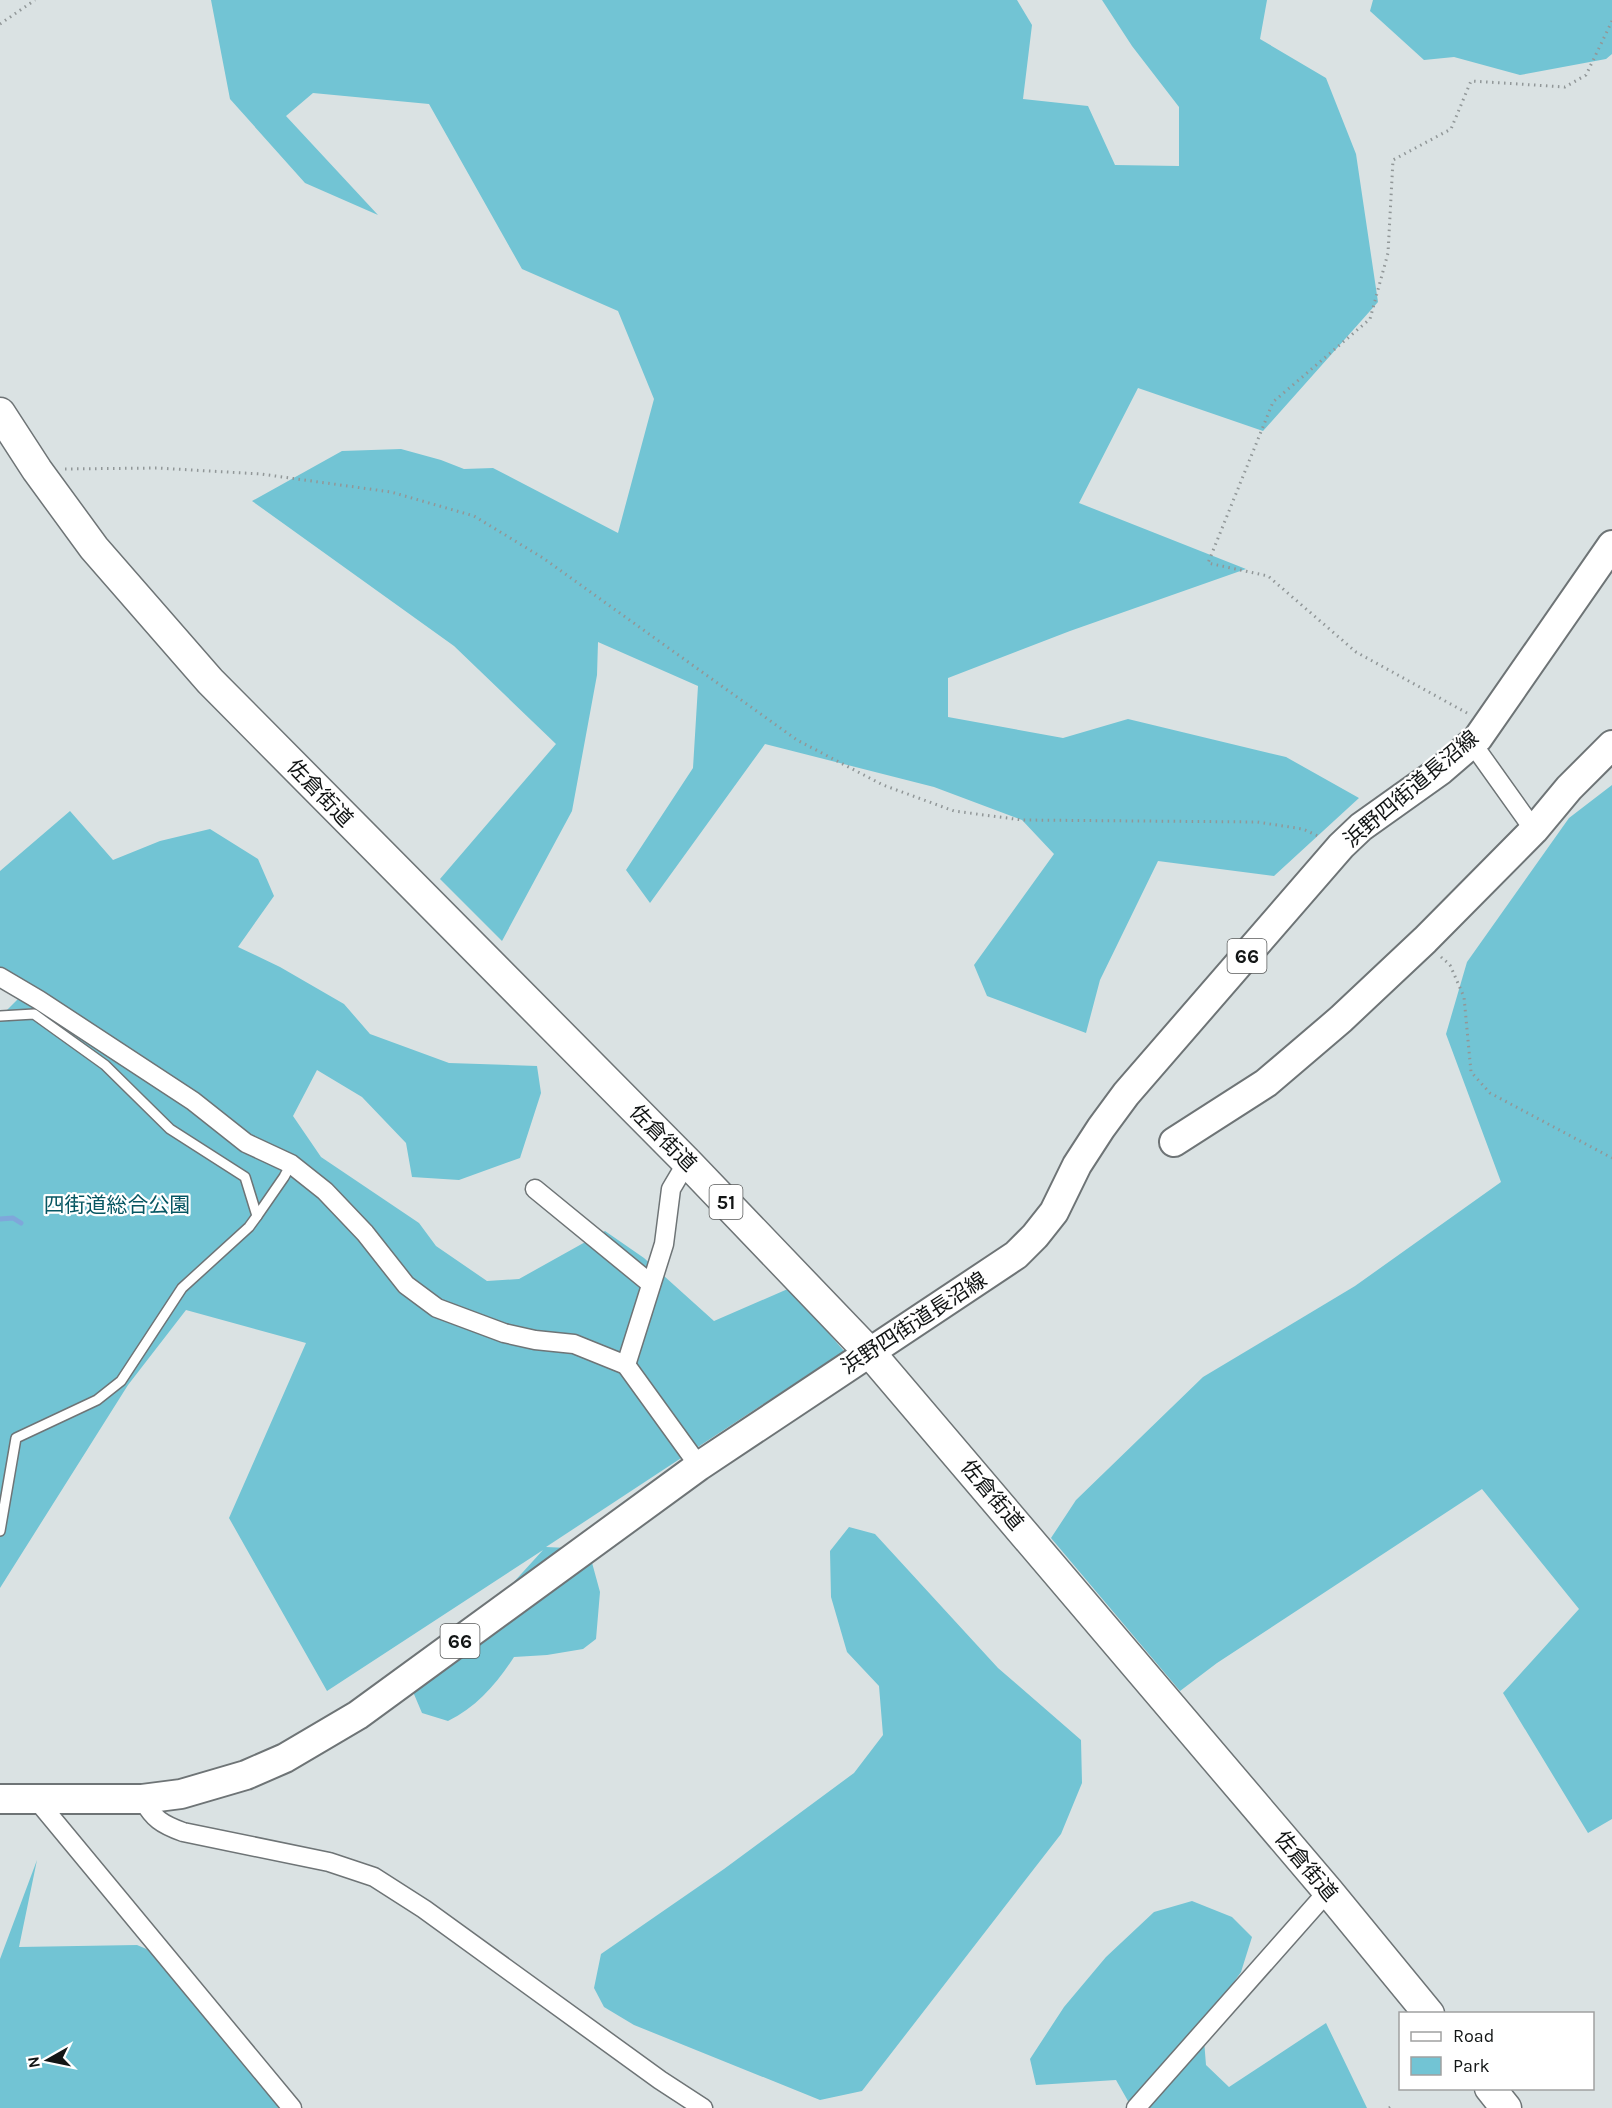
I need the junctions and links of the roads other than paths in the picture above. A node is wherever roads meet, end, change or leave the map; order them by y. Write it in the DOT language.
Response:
graph roads {
  1 [pos="0,413"];
  2 [pos="1612,545"];
  3 [pos="1480,734"];
  4 [pos="1612,745"];
  5 [pos="1534,830"];
  6 [pos="0,977"];
  7 [pos="0,1016"];
  8 [pos="1174,1142"];
  9 [pos="687,1162"];
  10 [pos="291,1164"];
  11 [pos="535,1189"];
  12 [pos="257,1216"];
  13 [pos="651,1284"];
  14 [pos="871,1354"];
  15 [pos="626,1365"];
  16 [pos="699,1466"];
  17 [pos="0,1532"];
  18 [pos="142,1798"];
  19 [pos="12,1803"];
  20 [pos="1328,1891"];
  21 [pos="1428,2012"];
  22 [pos="1492,2090"];
  23 [pos="292,2108"];
  24 [pos="703,2108"];
  25 [pos="1136,2108"];
  26 [pos="1506,2108"];
  1 -- 9 [label="highway, 佐倉街道 / 51"];
  2 -- 3 [label="main road, 浜野四街道長沼線 / 66"];
  3 -- 5 [label="street"];
  3 -- 14 [label="main road, 浜野四街道長沼線 / 66"];
  4 -- 5 [label="main road"];
  5 -- 8 [label="main road"];
  6 -- 10 [label="street"];
  7 -- 12 [label="lane"];
  9 -- 13 [label="street"];
  9 -- 14 [label="highway, 佐倉街道 / 51"];
  10 -- 12 [label="lane"];
  10 -- 15 [label="street"];
  11 -- 13 [label="street"];
  12 -- 17 [label="lane"];
  13 -- 15 [label="street"];
  14 -- 16 [label="main road, 浜野四街道長沼線 / 66"];
  14 -- 20 [label="highway, 佐倉街道 / 51"];
  15 -- 16 [label="street"];
  16 -- 18 [label="main road, 浜野四街道長沼線 / 66"];
  18 -- 19 [label="main road, 浜野四街道長沼線 / 66"];
  18 -- 24 [label="street"];
  19 -- 23 [label="street"];
  20 -- 21 [label="highway, 佐倉街道 / 51"];
  20 -- 25 [label="street"];
  22 -- 26 [label="highway"];
}
